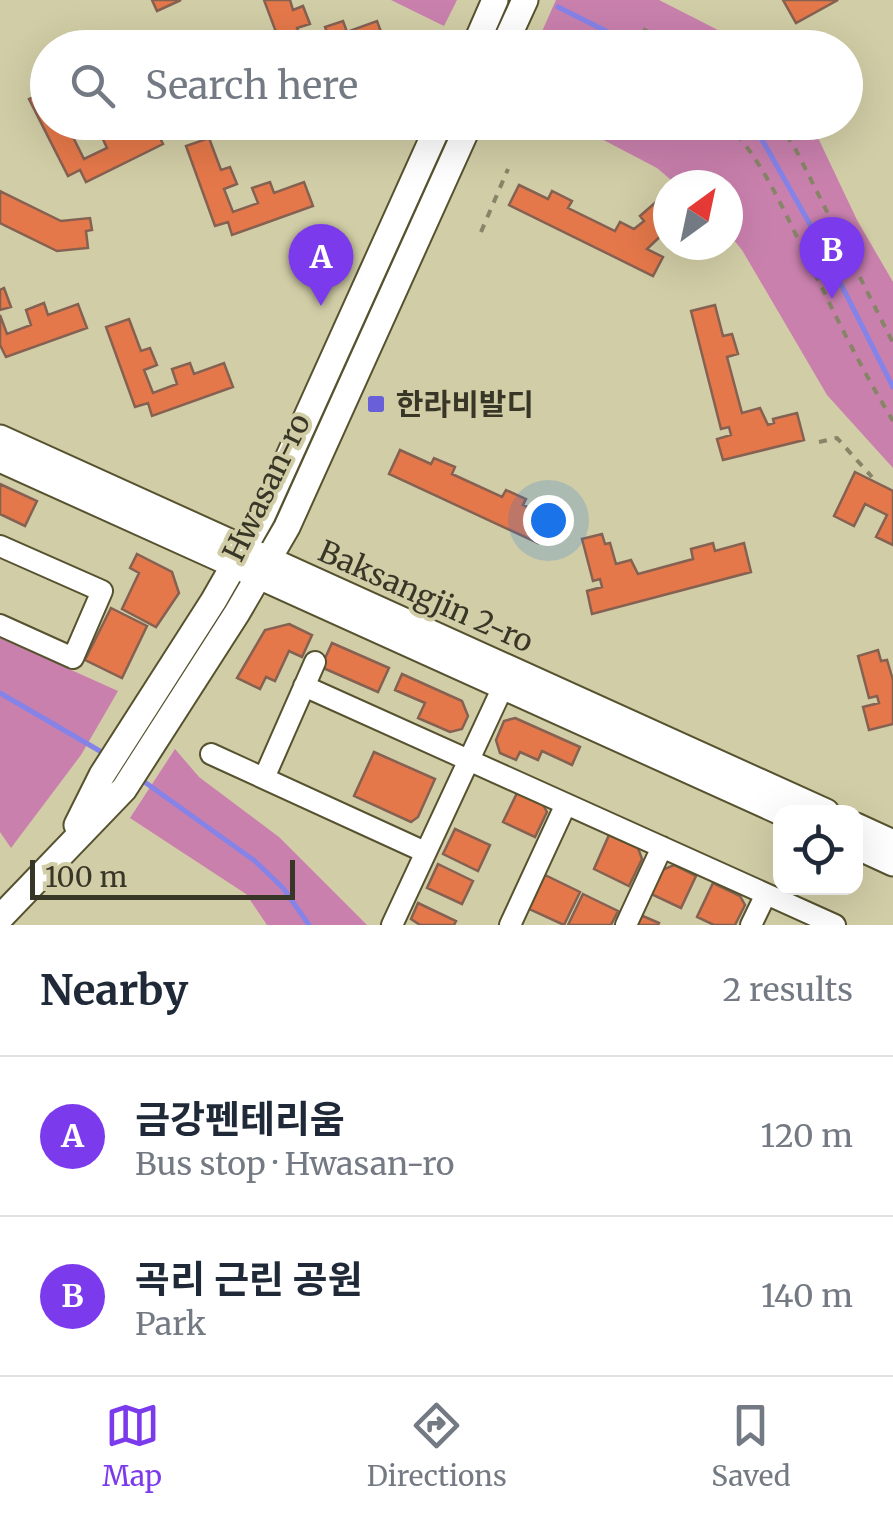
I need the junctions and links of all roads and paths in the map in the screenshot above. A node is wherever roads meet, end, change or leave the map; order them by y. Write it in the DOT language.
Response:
graph roads {
  1 [pos="496,0"];
  2 [pos="525,0"];
  3 [pos="482,30"];
  4 [pos="512,30"];
  5 [pos="432,140"];
  6 [pos="462,140"];
  7 [pos="743,140"];
  8 [pos="789,140"];
  9 [pos="508,170"];
  10 [pos="481,232"];
  11 [pos="893,344"];
  12 [pos="893,422"];
  13 [pos="0,438"];
  14 [pos="820,442"];
  15 [pos="0,459"];
  16 [pos="872,477"];
  17 [pos="0,546"];
  18 [pos="240,557"];
  19 [pos="264,568"];
  20 [pos="0,625"];
  21 [pos="315,662"];
  22 [pos="506,678"];
  23 [pos="304,686"];
  24 [pos="134,751"];
  25 [pos="211,754"];
  26 [pos="468,760"];
  27 [pos="264,778"];
  28 [pos="566,804"];
  29 [pos="809,805"];
  30 [pos="773,808"];
  31 [pos="863,829"];
  32 [pos="893,843"];
  33 [pos="662,847"];
  34 [pos="863,849"];
  35 [pos="425,852"];
  36 [pos="893,863"];
  37 [pos="766,894"];
  38 [pos="0,918"];
  39 [pos="392,925"];
  40 [pos="510,925"];
  41 [pos="626,925"];
  42 [pos="751,925"];
  43 [pos="835,925"];
  1 -- 3 [label="street"];
  2 -- 4 [label="street"];
  5 -- 18 [label="street, Hwasan-ro"];
  6 -- 19 [label="street, Hwasan-ro"];
  7 -- 12 [label="path"];
  8 -- 11 [label="path"];
  9 -- 10 [label="path"];
  13 -- 18 [label="street, Baksangjin 2-ro"];
  14 -- 16 [label="path"];
  15 -- 18 [label="street, Baksangjin 2-ro"];
  17 -- 20 [label="street"];
  18 -- 19 [label="street, Baksangjin 2-ro"];
  18 -- 24 [label="street, Hwasan-ro"];
  19 -- 22 [label="street, Baksangjin 2-ro"];
  19 -- 24 [label="street, Hwasan-ro"];
  21 -- 23 [label="street"];
  22 -- 26 [label="street"];
  22 -- 29 [label="street, Baksangjin 2-ro"];
  22 -- 30 [label="street, Baksangjin 2-ro"];
  23 -- 26 [label="street"];
  23 -- 27 [label="street"];
  24 -- 38 [label="street, Hwasan-ro"];
  25 -- 27 [label="street"];
  26 -- 28 [label="street"];
  26 -- 35 [label="street"];
  27 -- 35 [label="street"];
  28 -- 33 [label="street"];
  28 -- 40 [label="street"];
  31 -- 32 [label="street"];
  33 -- 37 [label="street"];
  33 -- 41 [label="street"];
  34 -- 36 [label="street"];
  35 -- 39 [label="street"];
  37 -- 42 [label="street"];
  37 -- 43 [label="street"];
}
